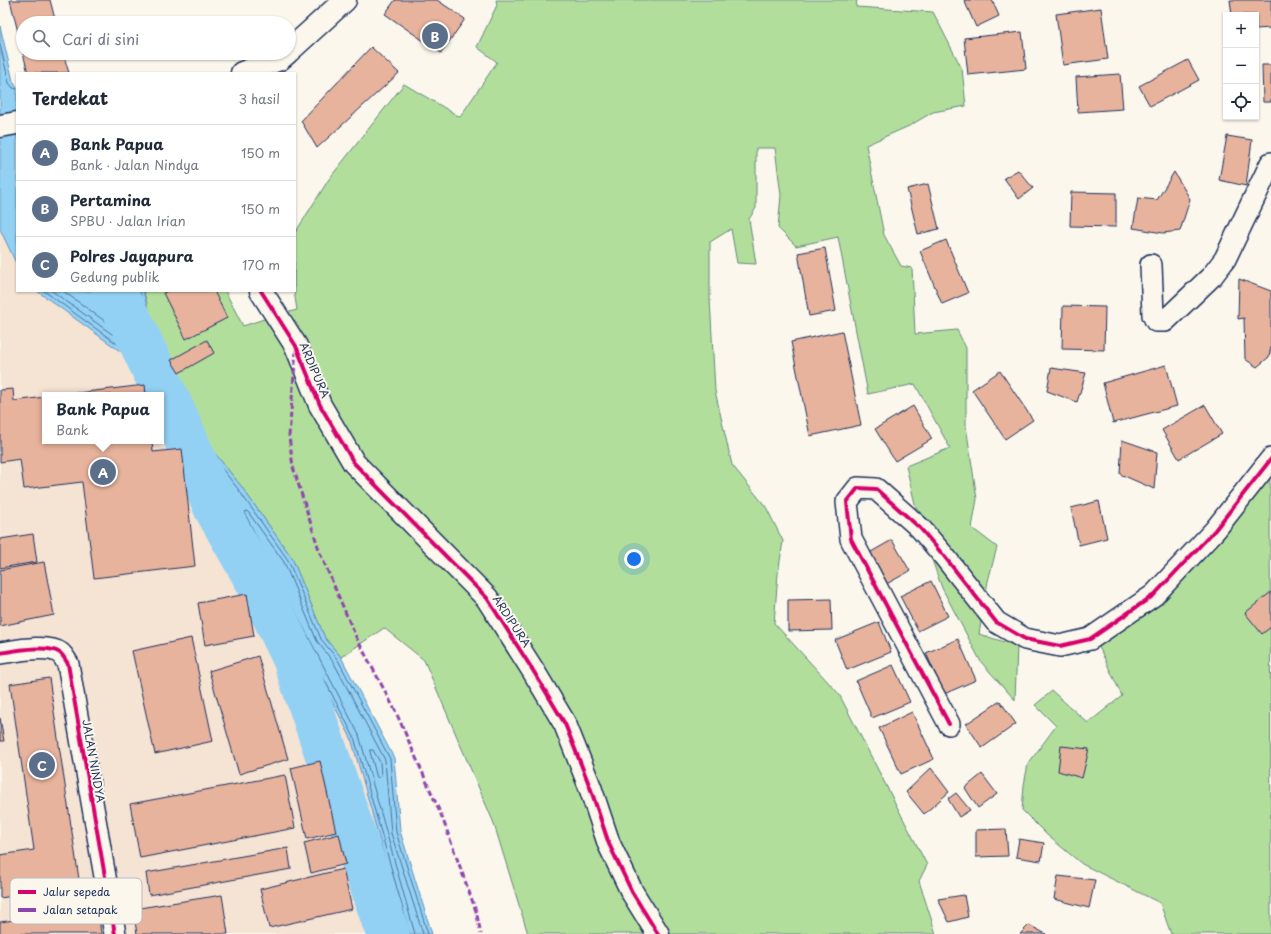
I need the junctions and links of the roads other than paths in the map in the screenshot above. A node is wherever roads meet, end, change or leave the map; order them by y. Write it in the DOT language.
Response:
graph roads {
  1 [pos="345,0"];
  2 [pos="296,46"];
  3 [pos="279,60"];
  4 [pos="245,72"];
  5 [pos="16,123"];
  6 [pos="0,126"];
  7 [pos="1271,163"];
  8 [pos="1151,265"];
  9 [pos="262,292"];
  10 [pos="1271,459"];
  11 [pos="0,653"];
  12 [pos="949,724"];
  13 [pos="105,878"];
  14 [pos="113,924"];
  15 [pos="115,934"];
  16 [pos="658,934"];
  1 -- 2 [label="street"];
  3 -- 4 [label="street"];
  5 -- 6 [label="street"];
  7 -- 8 [label="street"];
  9 -- 16 [label="street, ARDIPURA"];
  10 -- 12 [label="street"];
  11 -- 13 [label="street, JALAN NINDYA"];
  14 -- 15 [label="street, JALAN NINDYA"];
}
